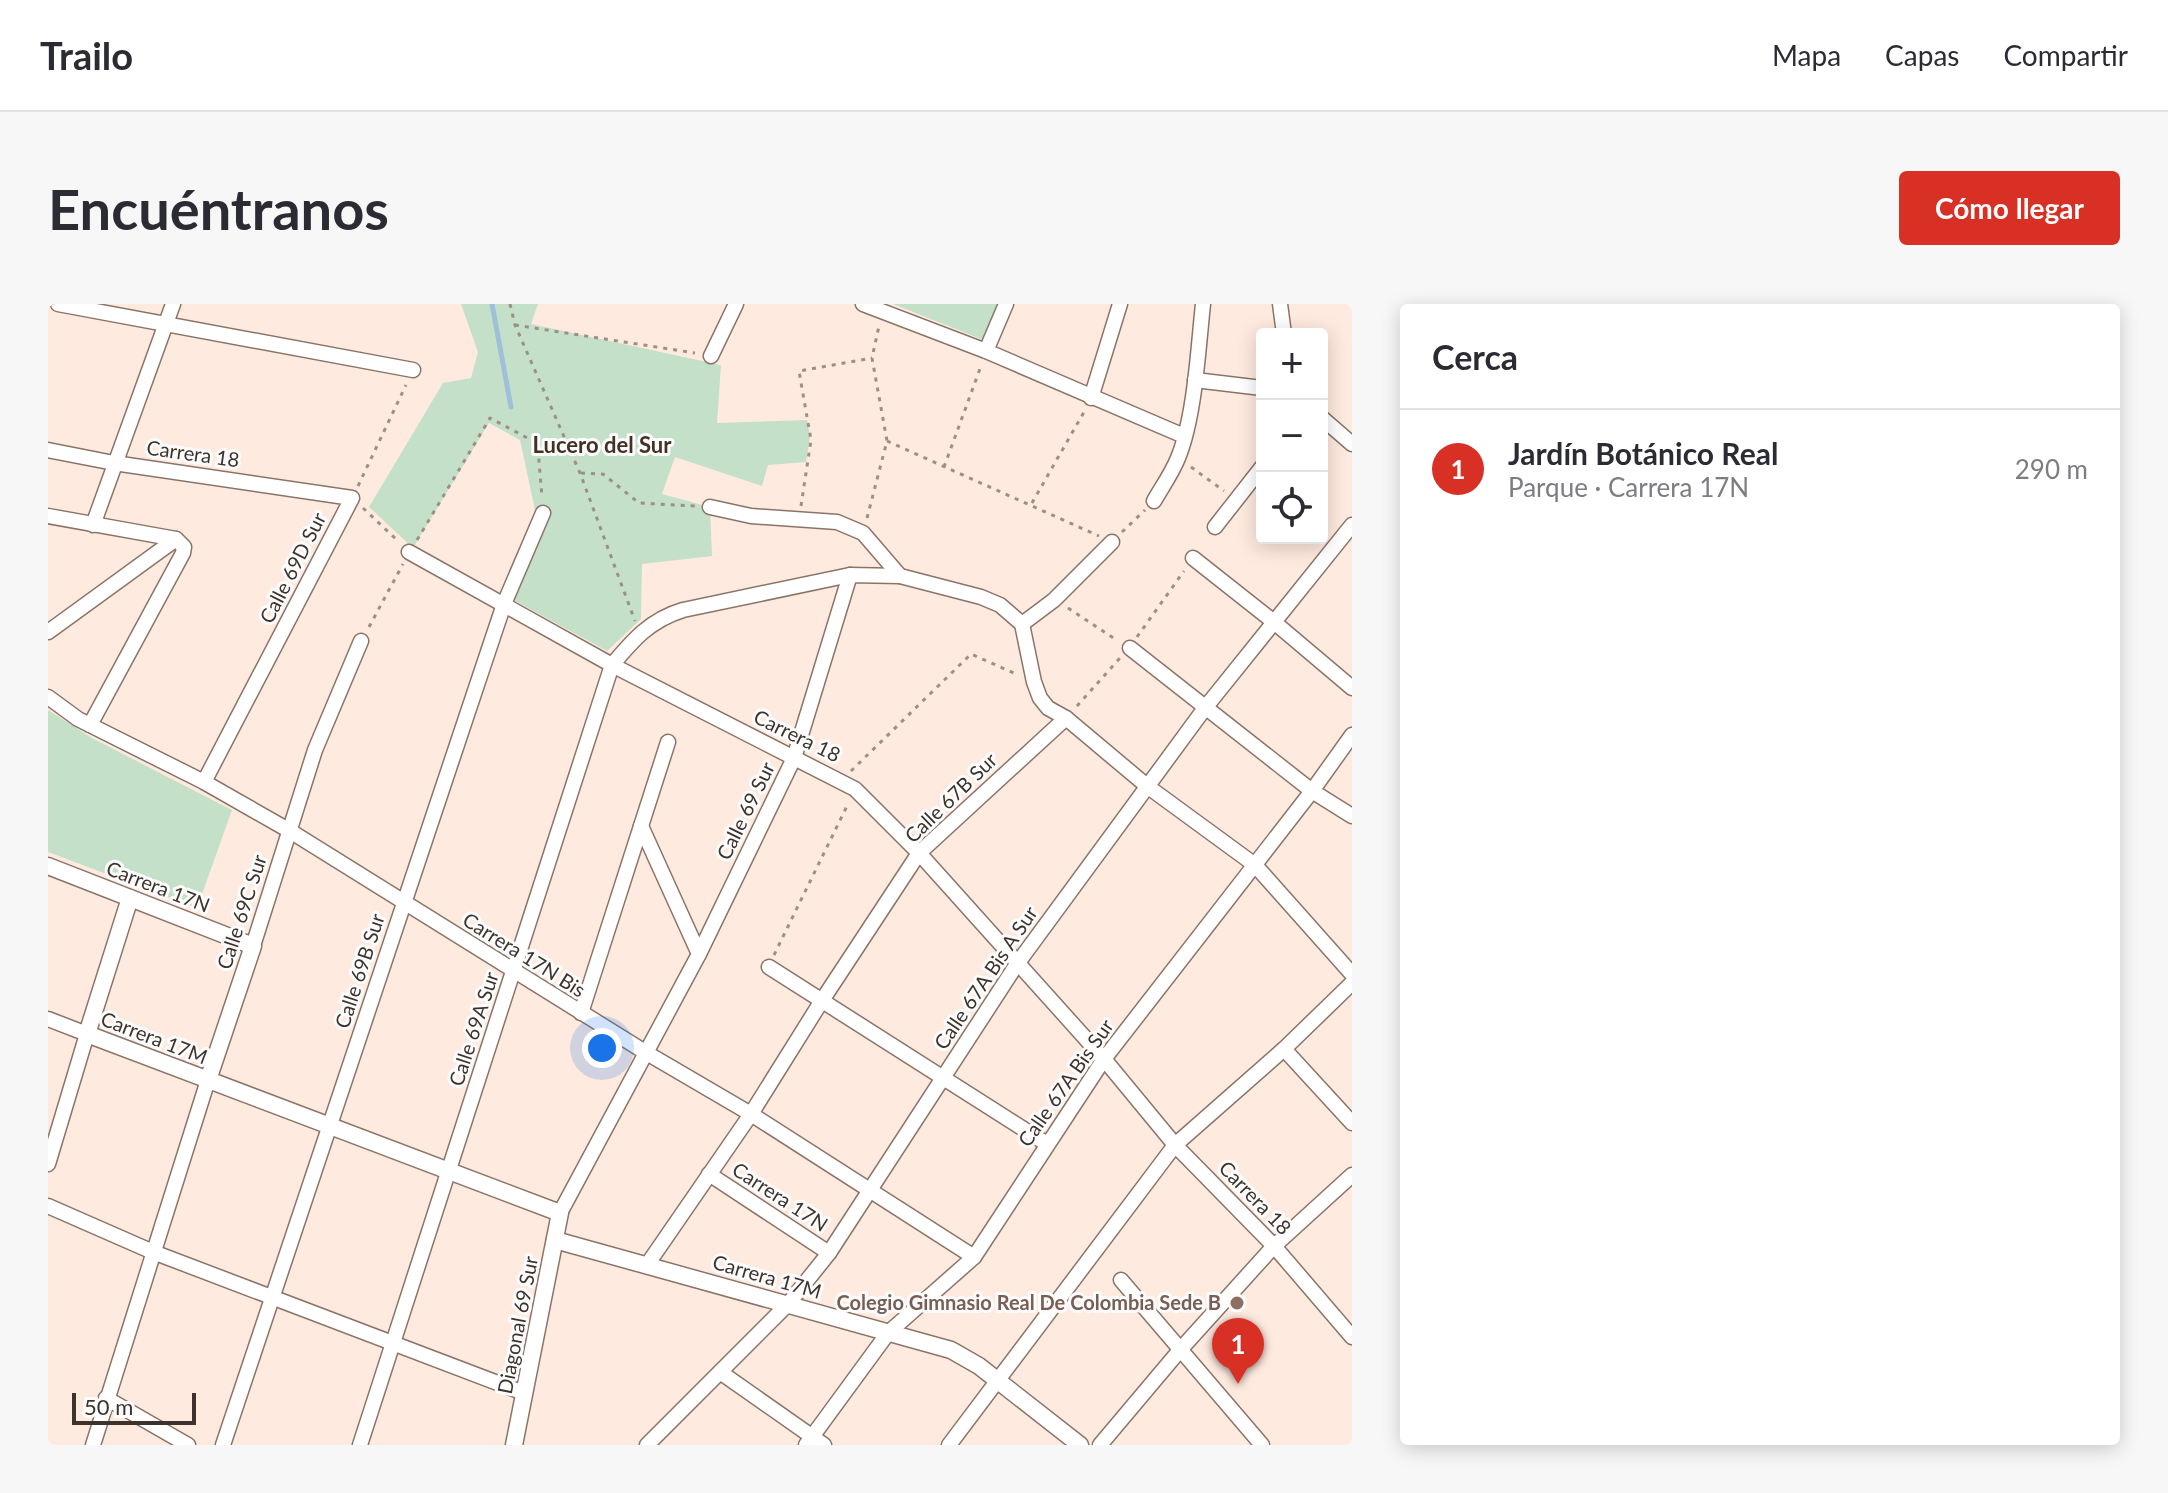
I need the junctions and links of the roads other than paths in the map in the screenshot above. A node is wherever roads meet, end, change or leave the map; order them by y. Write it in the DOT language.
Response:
graph roads {
  1 [pos="58,304"];
  2 [pos="173,304"];
  3 [pos="736,304"];
  4 [pos="863,304"];
  5 [pos="1006,304"];
  6 [pos="1120,304"];
  7 [pos="1203,304"];
  8 [pos="1280,304"];
  9 [pos="884,308"];
  10 [pos="166,326"];
  11 [pos="1283,328"];
  12 [pos="986,351"];
  13 [pos="711,356"];
  14 [pos="413,370"];
  15 [pos="1195,380"];
  16 [pos="1256,387"];
  17 [pos="1091,398"];
  18 [pos="1328,423"];
  19 [pos="1184,436"];
  20 [pos="1352,444"];
  21 [pos="48,450"];
  22 [pos="114,463"];
  23 [pos="1258,472"];
  24 [pos="352,498"];
  25 [pos="1154,501"];
  26 [pos="710,507"];
  27 [pos="543,513"];
  28 [pos="48,516"];
  29 [pos="93,525"];
  30 [pos="1352,525"];
  31 [pos="1215,527"];
  32 [pos="176,539"];
  33 [pos="1112,542"];
  34 [pos="409,552"];
  35 [pos="1193,558"];
  36 [pos="850,575"];
  37 [pos="900,576"];
  38 [pos="504,604"];
  39 [pos="1274,622"];
  40 [pos="1022,624"];
  41 [pos="48,632"];
  42 [pos="361,641"];
  43 [pos="1130,648"];
  44 [pos="612,665"];
  45 [pos="1352,688"];
  46 [pos="48,697"];
  47 [pos="1205,708"];
  48 [pos="1066,718"];
  49 [pos="90,725"];
  50 [pos="1352,735"];
  51 [pos="668,742"];
  52 [pos="794,758"];
  53 [pos="204,782"];
  54 [pos="1147,786"];
  55 [pos="1312,791"];
  56 [pos="1352,816"];
  57 [pos="641,826"];
  58 [pos="290,831"];
  59 [pos="919,853"];
  60 [pos="1255,865"];
  61 [pos="48,866"];
  62 [pos="130,898"];
  63 [pos="404,903"];
  64 [pos="253,946"];
  65 [pos="699,954"];
  66 [pos="1017,964"];
  67 [pos="769,967"];
  68 [pos="513,972"];
  69 [pos="1352,974"];
  70 [pos="1352,983"];
  71 [pos="821,1002"];
  72 [pos="581,1013"];
  73 [pos="48,1019"];
  74 [pos="87,1034"];
  75 [pos="1284,1049"];
  76 [pos="645,1052"];
  77 [pos="1104,1059"];
  78 [pos="942,1079"];
  79 [pos="208,1080"];
  80 [pos="751,1114"];
  81 [pos="1352,1123"];
  82 [pos="330,1126"];
  83 [pos="1047,1144"];
  84 [pos="1175,1145"];
  85 [pos="48,1164"];
  86 [pos="449,1171"];
  87 [pos="709,1174"];
  88 [pos="1352,1175"];
  89 [pos="869,1191"];
  90 [pos="48,1206"];
  91 [pos="560,1213"];
  92 [pos="555,1240"];
  93 [pos="1274,1246"];
  94 [pos="153,1252"];
  95 [pos="829,1253"];
  96 [pos="974,1257"];
  97 [pos="647,1265"];
  98 [pos="1121,1280"];
  99 [pos="273,1298"];
  100 [pos="789,1303"];
  101 [pos="888,1333"];
  102 [pos="1352,1337"];
  103 [pos="393,1344"];
  104 [pos="1180,1350"];
  105 [pos="720,1372"];
  106 [pos="998,1381"];
  107 [pos="524,1393"];
  108 [pos="106,1398"];
  109 [pos="815,1442"];
  110 [pos="93,1445"];
  111 [pos="188,1445"];
  112 [pos="223,1445"];
  113 [pos="360,1445"];
  114 [pos="514,1445"];
  115 [pos="647,1445"];
  116 [pos="949,1445"];
  117 [pos="1080,1445"];
  118 [pos="1100,1445"];
  119 [pos="1262,1445"];
  1 -- 10 [label="street"];
  2 -- 10 [label="street"];
  3 -- 13 [label="street"];
  4 -- 9 [label="street"];
  5 -- 12 [label="street"];
  6 -- 17 [label="street"];
  7 -- 15 [label="street"];
  8 -- 11 [label="street"];
  9 -- 12 [label="street"];
  10 -- 14 [label="street"];
  10 -- 22 [label="street"];
  12 -- 17 [label="street"];
  15 -- 16 [label="street"];
  15 -- 19 [label="street"];
  17 -- 19 [label="street"];
  18 -- 20 [label="street"];
  19 -- 25 [label="street"];
  21 -- 22 [label="street, Carrera 18"];
  22 -- 24 [label="street, Carrera 18"];
  22 -- 29 [label="street"];
  23 -- 31 [label="street"];
  24 -- 53 [label="street, Calle 69D Sur"];
  26 -- 37 [label="street"];
  27 -- 38 [label="street, Calle 69B Sur"];
  28 -- 29 [label="street"];
  29 -- 32 [label="street"];
  30 -- 39 [label="street, Calle 67A Bis A Sur"];
  32 -- 41 [label="street"];
  32 -- 49 [label="street"];
  33 -- 40 [label="street"];
  34 -- 38 [label="street, Carrera 18"];
  35 -- 39 [label="street"];
  36 -- 37 [label="street"];
  36 -- 44 [label="street, Calle 69A Sur"];
  36 -- 52 [label="street, Calle 69 Sur"];
  37 -- 40 [label="street"];
  38 -- 44 [label="street, Carrera 18"];
  38 -- 63 [label="street, Calle 69B Sur"];
  39 -- 45 [label="street"];
  39 -- 47 [label="street, Calle 67A Bis A Sur"];
  40 -- 48 [label="street"];
  42 -- 58 [label="street, Calle 69C Sur"];
  43 -- 47 [label="street"];
  44 -- 52 [label="street, Carrera 18"];
  44 -- 68 [label="street, Calle 69A Sur"];
  46 -- 49 [label="street, Carrera 17N Bis"];
  47 -- 54 [label="street, Calle 67A Bis A Sur"];
  47 -- 55 [label="street"];
  48 -- 54 [label="street"];
  48 -- 59 [label="street, Calle 67B Sur"];
  49 -- 53 [label="street, Carrera 17N Bis"];
  50 -- 55 [label="street, Calle 67A Bis Sur"];
  51 -- 57 [label="street"];
  52 -- 59 [label="street, Carrera 18"];
  52 -- 65 [label="street, Calle 69 Sur"];
  53 -- 58 [label="street, Carrera 17N Bis"];
  54 -- 60 [label="street"];
  54 -- 66 [label="street, Calle 67A Bis A Sur"];
  55 -- 56 [label="street"];
  55 -- 60 [label="street, Calle 67A Bis Sur"];
  57 -- 65 [label="street"];
  57 -- 72 [label="street"];
  58 -- 63 [label="street, Carrera 17N Bis"];
  58 -- 64 [label="street, Calle 69C Sur"];
  59 -- 66 [label="street, Carrera 18"];
  59 -- 71 [label="street, Calle 67B Sur"];
  60 -- 69 [label="street"];
  60 -- 77 [label="street, Calle 67A Bis Sur"];
  61 -- 62 [label="street, Carrera 17N"];
  62 -- 64 [label="street, Carrera 17N"];
  62 -- 74 [label="street"];
  63 -- 68 [label="street, Carrera 17N Bis"];
  63 -- 82 [label="street, Calle 69B Sur"];
  64 -- 79 [label="street, Calle 69C Sur"];
  65 -- 76 [label="street, Calle 69 Sur"];
  66 -- 77 [label="street, Carrera 18"];
  66 -- 78 [label="street, Calle 67A Bis A Sur"];
  67 -- 71 [label="street"];
  68 -- 72 [label="street, Carrera 17N Bis"];
  68 -- 86 [label="street, Calle 69A Sur"];
  70 -- 75 [label="street"];
  71 -- 78 [label="street"];
  71 -- 80 [label="street, Calle 67B Sur"];
  72 -- 76 [label="street, Carrera 17N Bis"];
  73 -- 74 [label="street, Carrera 17M"];
  74 -- 79 [label="street, Carrera 17M"];
  74 -- 85 [label="street"];
  75 -- 81 [label="street"];
  75 -- 84 [label="street"];
  76 -- 80 [label="street, Carrera 17N Bis"];
  76 -- 91 [label="street, Calle 69 Sur"];
  77 -- 83 [label="street, Calle 67A Bis Sur"];
  77 -- 84 [label="street, Carrera 18"];
  78 -- 83 [label="street"];
  78 -- 89 [label="street, Calle 67A Bis A Sur"];
  79 -- 82 [label="street, Carrera 17M"];
  79 -- 94 [label="street, Calle 69C Sur"];
  80 -- 87 [label="street, Calle 67B Sur"];
  80 -- 89 [label="street, Carrera 17N Bis"];
  82 -- 86 [label="street, Carrera 17M"];
  82 -- 99 [label="street, Calle 69B Sur"];
  83 -- 96 [label="street, Calle 67A Bis Sur"];
  84 -- 93 [label="street, Carrera 18"];
  84 -- 106 [label="street"];
  86 -- 91 [label="street, Carrera 17M"];
  86 -- 103 [label="street, Calle 69A Sur"];
  87 -- 95 [label="street, Carrera 17N"];
  87 -- 97 [label="street, Calle 67B Sur"];
  88 -- 93 [label="street"];
  89 -- 95 [label="street, Calle 67A Bis A Sur"];
  89 -- 96 [label="street, Carrera 17N Bis"];
  90 -- 94 [label="street"];
  91 -- 92 [label="street, Diagonal 69 Sur"];
  92 -- 97 [label="street, Carrera 17M"];
  92 -- 107 [label="street, Diagonal 69 Sur"];
  93 -- 102 [label="street, Carrera 18"];
  93 -- 104 [label="street"];
  94 -- 99 [label="street"];
  94 -- 108 [label="street, Calle 69C Sur"];
  95 -- 100 [label="street, Calle 67A Bis A Sur"];
  96 -- 101 [label="street, Calle 67A Bis Sur"];
  97 -- 100 [label="street, Carrera 17M"];
  98 -- 104 [label="street"];
  99 -- 103 [label="street"];
  99 -- 112 [label="street, Calle 69B Sur"];
  100 -- 101 [label="street, Carrera 17M"];
  100 -- 105 [label="street, Calle 67A Bis A Sur"];
  101 -- 106 [label="street, Carrera 17M"];
  101 -- 109 [label="street, Calle 67A Bis Sur"];
  103 -- 107 [label="street"];
  103 -- 113 [label="street, Calle 69A Sur"];
  104 -- 118 [label="street"];
  104 -- 119 [label="street"];
  105 -- 109 [label="street"];
  105 -- 115 [label="street, Calle 67A Bis A Sur"];
  106 -- 116 [label="street"];
  106 -- 117 [label="street, Carrera 17M"];
  107 -- 114 [label="street, Diagonal 69 Sur"];
  108 -- 110 [label="street, Calle 69C Sur"];
  108 -- 111 [label="street"];
}
